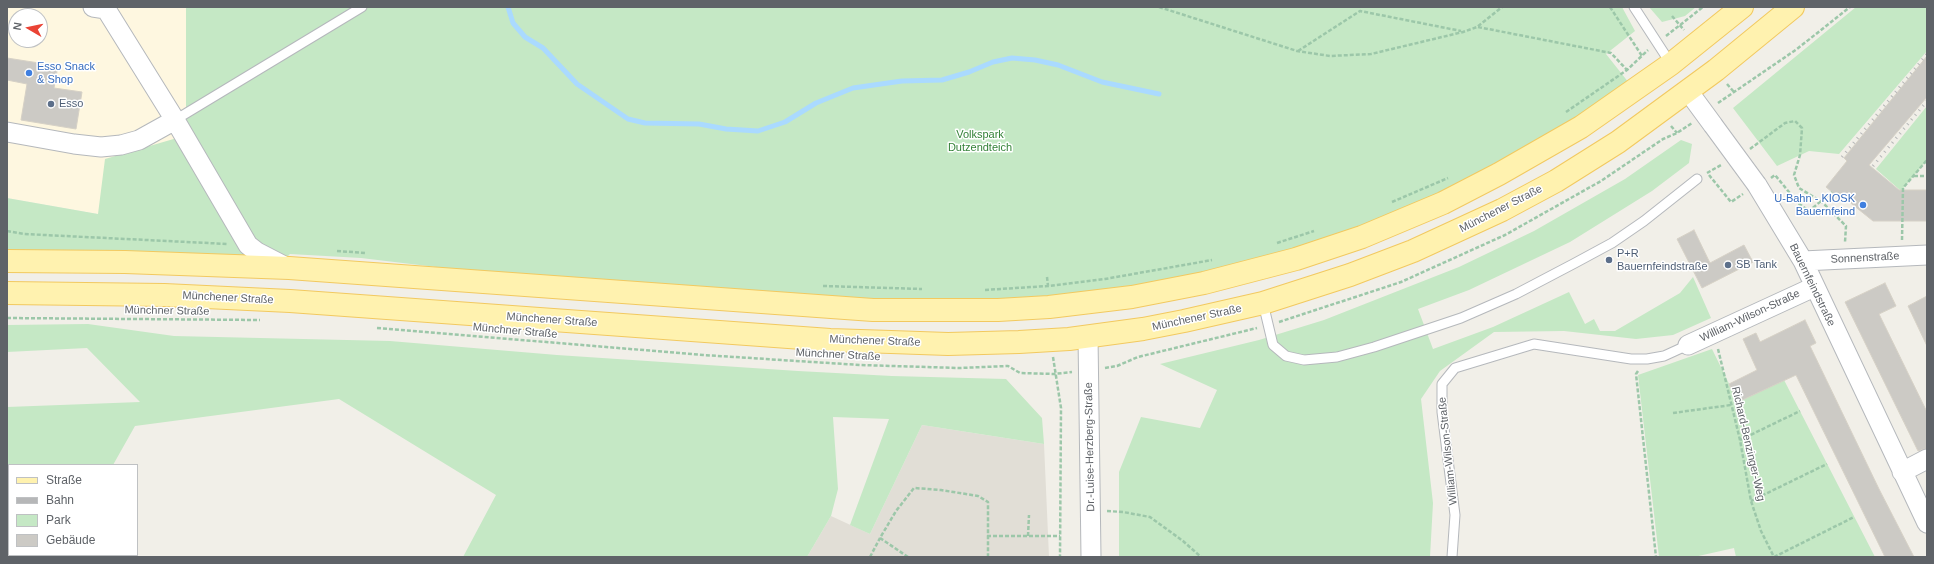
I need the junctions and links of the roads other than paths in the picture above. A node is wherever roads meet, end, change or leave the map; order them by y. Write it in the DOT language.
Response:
graph roads {
  1 [pos="93,7"];
  2 [pos="362,7"];
  3 [pos="1634,7"];
  4 [pos="1742,7"];
  5 [pos="1794,7"];
  6 [pos="1671,64"];
  7 [pos="1688,91"];
  8 [pos="175,120"];
  9 [pos="7,132"];
  10 [pos="1551,145"];
  11 [pos="1698,179"];
  12 [pos="1556,181"];
  13 [pos="1927,255"];
  14 [pos="7,260"];
  15 [pos="1803,261"];
  16 [pos="289,268"];
  17 [pos="1814,287"];
  18 [pos="7,293"];
  19 [pos="1090,302"];
  20 [pos="1263,303"];
  21 [pos="1088,336"];
  22 [pos="1688,345"];
  23 [pos="1927,459"];
  24 [pos="1902,472"];
  25 [pos="1927,523"];
  26 [pos="1091,557"];
  27 [pos="1452,557"];
  1 -- 8 [label="street"];
  2 -- 8 [label="lane"];
  3 -- 6 [label="lane"];
  4 -- 6 [label="main road"];
  5 -- 7 [label="main road, Münchener Straße"];
  6 -- 7 [label="main road"];
  6 -- 10 [label="main road"];
  7 -- 12 [label="main road, Münchener Straße"];
  7 -- 15 [label="street, Bauernfeindstraße, bridge"];
  8 -- 9 [label="street"];
  8 -- 16 [label="street"];
  10 -- 12 [label="main road"];
  10 -- 19 [label="main road"];
  11 -- 20 [label="lane"];
  12 -- 20 [label="main road, Münchener Straße"];
  13 -- 15 [label="street, Sonnenstraße"];
  14 -- 16 [label="main road"];
  15 -- 17 [label="street, Bauernfeindstraße"];
  16 -- 19 [label="main road"];
  17 -- 22 [label="street, William-Wilson-Straße"];
  17 -- 24 [label="street, Bauernfeindstraße"];
  18 -- 21 [label="main road, Münchener Straße"];
  19 -- 21 [label="main road"];
  20 -- 21 [label="main road, Münchener Straße"];
  21 -- 26 [label="street, Dr.-Luise-Herzberg-Straße"];
  22 -- 27 [label="lane, William-Wilson-Straße"];
  23 -- 24 [label="street"];
  24 -- 25 [label="street, Bauernfeindstraße"];
}
